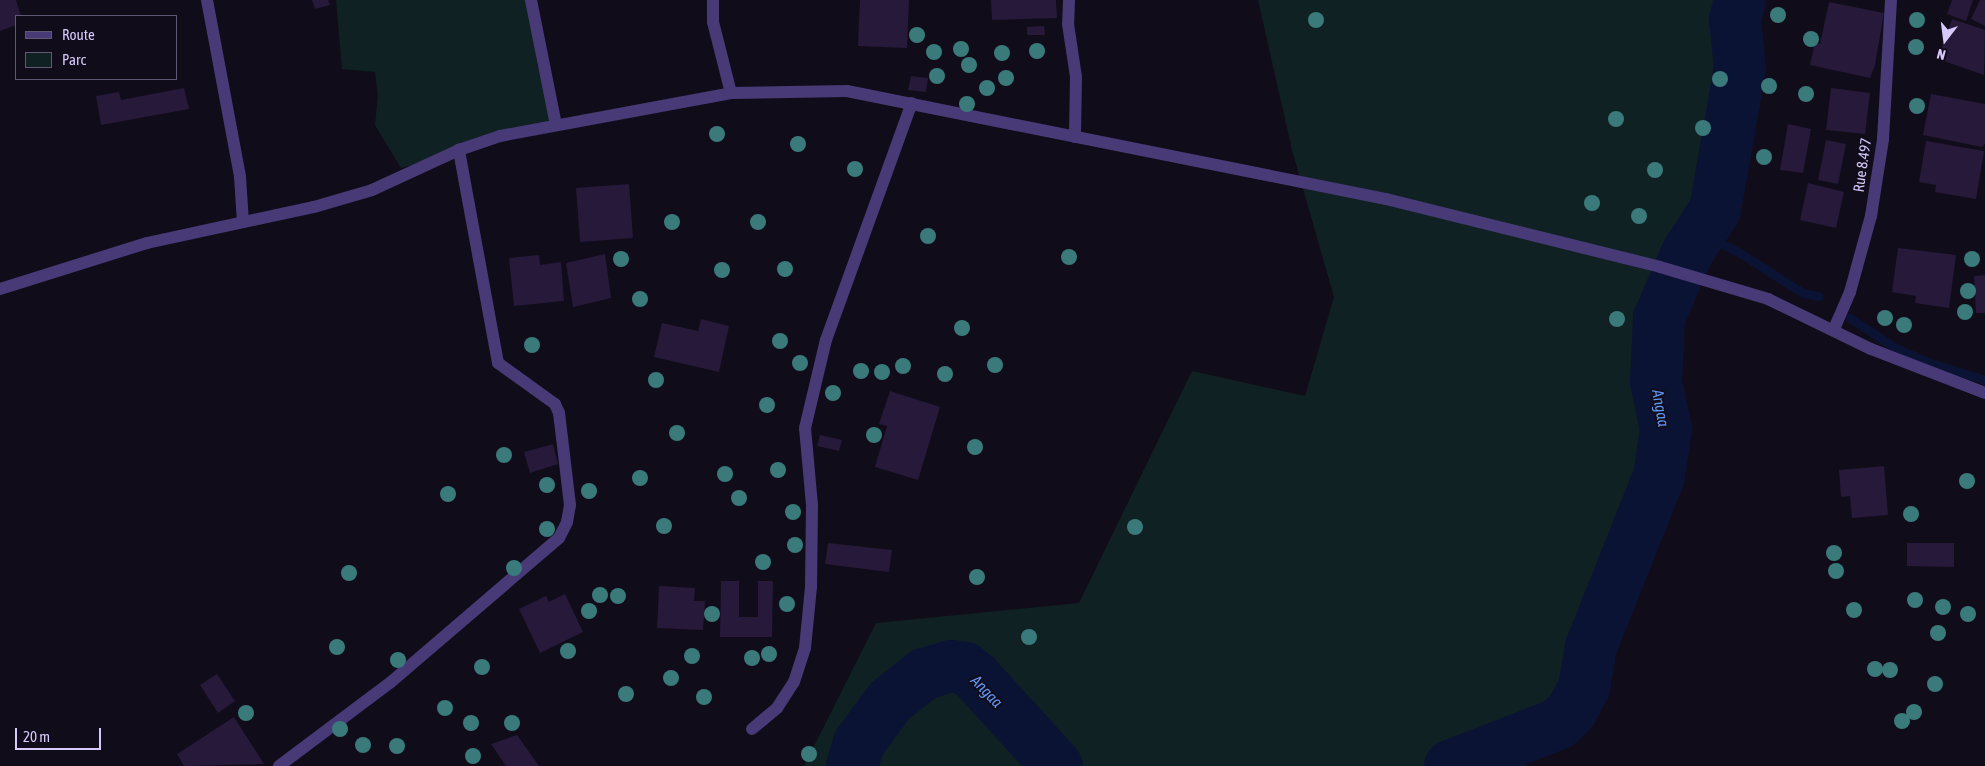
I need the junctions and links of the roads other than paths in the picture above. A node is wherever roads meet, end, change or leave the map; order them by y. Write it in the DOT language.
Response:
graph roads {
  1 [pos="207,0"];
  2 [pos="531,0"];
  3 [pos="713,0"];
  4 [pos="1069,0"];
  5 [pos="1891,0"];
  6 [pos="731,93"];
  7 [pos="912,102"];
  8 [pos="556,125"];
  9 [pos="1076,137"];
  10 [pos="459,150"];
  11 [pos="243,222"];
  12 [pos="0,289"];
  13 [pos="1834,329"];
  14 [pos="1985,393"];
  15 [pos="752,729"];
  16 [pos="279,766"];
  1 -- 11 [label="street"];
  2 -- 8 [label="street"];
  3 -- 6 [label="street"];
  4 -- 9 [label="street"];
  5 -- 13 [label="street, Rue 8.497"];
  6 -- 7 [label="street"];
  6 -- 8 [label="street"];
  7 -- 9 [label="street"];
  7 -- 15 [label="street"];
  8 -- 10 [label="street"];
  9 -- 13 [label="street"];
  10 -- 11 [label="street"];
  10 -- 16 [label="street"];
  11 -- 12 [label="street"];
  13 -- 14 [label="street"];
}
